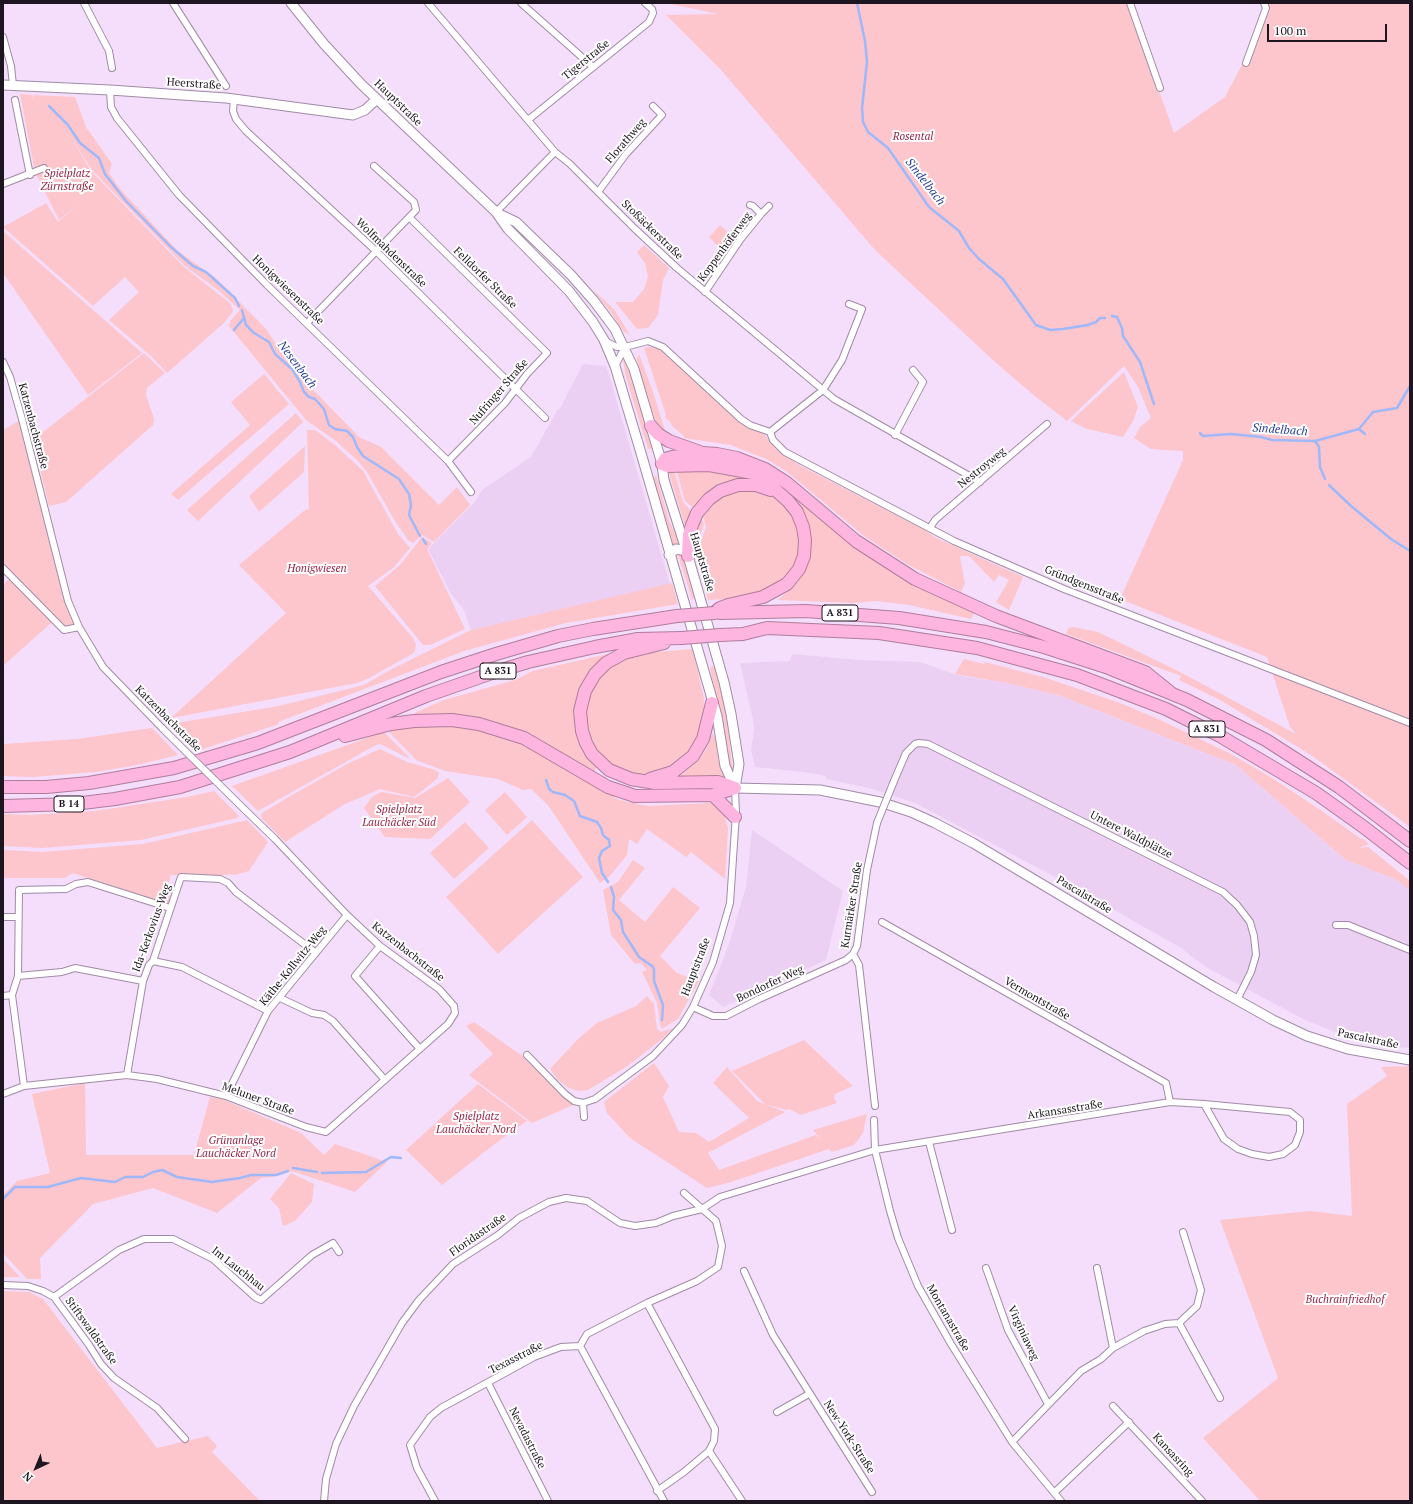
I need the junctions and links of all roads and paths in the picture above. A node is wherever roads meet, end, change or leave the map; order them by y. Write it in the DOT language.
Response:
graph roads {
  1 [pos="84,3"];
  2 [pos="173,3"];
  3 [pos="291,3"];
  4 [pos="428,3"];
  5 [pos="521,3"];
  6 [pos="645,3"];
  7 [pos="1130,3"];
  8 [pos="1264,3"];
  9 [pos="3,37"];
  10 [pos="1246,63"];
  11 [pos="112,68"];
  12 [pos="593,68"];
  13 [pos="3,85"];
  14 [pos="13,85"];
  15 [pos="226,86"];
  16 [pos="1160,88"];
  17 [pos="110,90"];
  18 [pos="15,100"];
  19 [pos="234,100"];
  20 [pos="377,100"];
  21 [pos="653,106"];
  22 [pos="528,120"];
  23 [pos="556,152"];
  24 [pos="374,166"];
  25 [pos="44,168"];
  26 [pos="30,175"];
  27 [pos="3,184"];
  28 [pos="598,192"];
  29 [pos="750,205"];
  30 [pos="768,206"];
  31 [pos="496,212"];
  32 [pos="761,214"];
  33 [pos="409,217"];
  34 [pos="376,251"];
  35 [pos="705,292"];
  36 [pos="849,304"];
  37 [pos="605,315"];
  38 [pos="593,322"];
  39 [pos="307,323"];
  40 [pos="604,340"];
  41 [pos="625,348"];
  42 [pos="547,353"];
  43 [pos="3,362"];
  44 [pos="614,366"];
  45 [pos="913,370"];
  46 [pos="516,390"];
  47 [pos="823,390"];
  48 [pos="545,418"];
  49 [pos="1047,424"];
  50 [pos="651,426"];
  51 [pos="770,432"];
  52 [pos="895,434"];
  53 [pos="703,453"];
  54 [pos="448,461"];
  55 [pos="662,464"];
  56 [pos="646,469"];
  57 [pos="980,482"];
  58 [pos="471,492"];
  59 [pos="780,493"];
  60 [pos="930,528"];
  61 [pos="688,553"];
  62 [pos="669,555"];
  63 [pos="3,568"];
  64 [pos="714,613"];
  65 [pos="79,627"];
  66 [pos="682,638"];
  67 [pos="717,657"];
  68 [pos="702,660"];
  69 [pos="1172,693"];
  70 [pos="712,703"];
  71 [pos="1410,724"];
  72 [pos="324,739"];
  73 [pos="919,743"];
  74 [pos="132,776"];
  75 [pos="644,781"];
  76 [pos="3,787"];
  77 [pos="735,788"];
  78 [pos="134,795"];
  79 [pos="713,795"];
  80 [pos="3,806"];
  81 [pos="735,817"];
  82 [pos="1410,841"];
  83 [pos="1410,863"];
  84 [pos="170,908"];
  85 [pos="347,915"];
  86 [pos="3,917"];
  87 [pos="18,917"];
  88 [pos="882,922"];
  89 [pos="1336,925"];
  90 [pos="380,946"];
  91 [pos="1410,950"];
  92 [pos="316,953"];
  93 [pos="853,954"];
  94 [pos="153,960"];
  95 [pos="18,976"];
  96 [pos="143,981"];
  97 [pos="12,995"];
  98 [pos="3,996"];
  99 [pos="280,998"];
  100 [pos="1236,1000"];
  101 [pos="454,1006"];
  102 [pos="693,1007"];
  103 [pos="268,1011"];
  104 [pos="420,1049"];
  105 [pos="527,1055"];
  106 [pos="1410,1060"];
  107 [pos="127,1075"];
  108 [pos="385,1080"];
  109 [pos="24,1086"];
  110 [pos="3,1094"];
  111 [pos="226,1096"];
  112 [pos="1170,1102"];
  113 [pos="583,1103"];
  114 [pos="1204,1104"];
  115 [pos="875,1106"];
  116 [pos="584,1117"];
  117 [pos="874,1120"];
  118 [pos="929,1142"];
  119 [pos="875,1150"];
  120 [pos="684,1193"];
  121 [pos="702,1209"];
  122 [pos="952,1230"];
  123 [pos="1183,1232"];
  124 [pos="339,1252"];
  125 [pos="986,1268"];
  126 [pos="1097,1268"];
  127 [pos="744,1271"];
  128 [pos="3,1285"];
  129 [pos="54,1297"];
  130 [pos="647,1303"];
  131 [pos="1179,1323"];
  132 [pos="580,1346"];
  133 [pos="1113,1348"];
  134 [pos="488,1384"];
  135 [pos="809,1394"];
  136 [pos="1220,1398"];
  137 [pos="1048,1404"];
  138 [pos="1113,1406"];
  139 [pos="777,1412"];
  140 [pos="1129,1422"];
  141 [pos="185,1440"];
  142 [pos="1012,1442"];
  143 [pos="709,1451"];
  144 [pos="657,1491"];
  145 [pos="872,1492"];
  146 [pos="1055,1492"];
  147 [pos="324,1501"];
  148 [pos="435,1501"];
  149 [pos="548,1501"];
  150 [pos="664,1501"];
  151 [pos="742,1501"];
  152 [pos="1061,1501"];
  153 [pos="1202,1501"];
  1 -- 11 [label="street"];
  2 -- 15 [label="street"];
  3 -- 20 [label="main road, Hauptstraße"];
  4 -- 22 [label="street, Stoßäckerstraße"];
  5 -- 12 [label="street"];
  6 -- 12 [label="street, Tigerstraße"];
  7 -- 16 [label="street"];
  8 -- 10 [label="street"];
  9 -- 14 [label="street"];
  12 -- 22 [label="street, Tigerstraße"];
  13 -- 14 [label="main road, Heerstraße"];
  14 -- 17 [label="main road, Heerstraße"];
  17 -- 19 [label="main road, Heerstraße"];
  17 -- 39 [label="street, Honigwiesenstraße"];
  18 -- 26 [label="street"];
  19 -- 20 [label="main road, Heerstraße"];
  19 -- 34 [label="street, Wolfmahdenstraße"];
  20 -- 31 [label="main road, Hauptstraße"];
  21 -- 28 [label="street, Florathweg"];
  22 -- 23 [label="street, Stoßäckerstraße"];
  23 -- 28 [label="street, Stoßäckerstraße"];
  23 -- 31 [label="street"];
  24 -- 33 [label="street"];
  25 -- 26 [label="street"];
  26 -- 27 [label="street"];
  28 -- 35 [label="street, Stoßäckerstraße"];
  29 -- 32 [label="street, Koppenhöferweg"];
  30 -- 32 [label="street, Koppenhöferweg"];
  31 -- 37 [label="main road, Hauptstraße"];
  31 -- 38 [label="main road, Hauptstraße"];
  32 -- 35 [label="street, Koppenhöferweg"];
  33 -- 34 [label="street"];
  33 -- 42 [label="street, Felldorfer Straße"];
  34 -- 39 [label="street"];
  34 -- 46 [label="street, Wolfmahdenstraße"];
  35 -- 47 [label="street, Stoßäckerstraße"];
  36 -- 47 [label="street"];
  37 -- 38 [label="main road"];
  37 -- 41 [label="main road, Hauptstraße"];
  38 -- 40 [label="main road, Hauptstraße"];
  39 -- 54 [label="street, Honigwiesenstraße"];
  40 -- 41 [label="street"];
  40 -- 44 [label="main road, Hauptstraße"];
  41 -- 44 [label="street"];
  41 -- 50 [label="main road, Hauptstraße"];
  41 -- 51 [label="street"];
  42 -- 46 [label="street, Nufringer Straße"];
  43 -- 65 [label="street, Katzenbachstraße"];
  44 -- 56 [label="main road, Hauptstraße"];
  45 -- 52 [label="street"];
  46 -- 48 [label="street, Wolfmahdenstraße"];
  46 -- 54 [label="street, Nufringer Straße"];
  47 -- 51 [label="street"];
  47 -- 52 [label="street, Stoßäckerstraße"];
  49 -- 57 [label="street, Nestroyweg"];
  50 -- 53 [label="highway"];
  50 -- 55 [label="main road, Hauptstraße"];
  51 -- 60 [label="street, Gründgensstraße"];
  52 -- 57 [label="street, Stoßäckerstraße"];
  53 -- 55 [label="highway"];
  53 -- 69 [label="highway"];
  54 -- 58 [label="street, Honigwiesenstraße"];
  55 -- 56 [label="main road"];
  55 -- 59 [label="highway"];
  55 -- 61 [label="main road, Hauptstraße"];
  56 -- 62 [label="main road, Hauptstraße"];
  57 -- 60 [label="street, Nestroyweg"];
  59 -- 61 [label="highway"];
  59 -- 64 [label="highway"];
  60 -- 71 [label="street, Gründgensstraße"];
  61 -- 62 [label="main road"];
  61 -- 67 [label="main road, Hauptstraße"];
  62 -- 68 [label="main road, Hauptstraße"];
  63 -- 65 [label="street"];
  64 -- 69 [label="highway, A 831"];
  64 -- 74 [label="highway, A 831, bridge"];
  65 -- 85 [label="street, Katzenbachstraße, bridge"];
  66 -- 72 [label="highway, A 831"];
  66 -- 75 [label="highway"];
  66 -- 83 [label="highway, A 831, bridge"];
  67 -- 68 [label="main road"];
  67 -- 77 [label="main road, Hauptstraße"];
  68 -- 70 [label="main road, Hauptstraße"];
  69 -- 82 [label="highway, A 831"];
  70 -- 75 [label="highway"];
  70 -- 77 [label="main road, Hauptstraße"];
  72 -- 78 [label="highway, A 831"];
  72 -- 79 [label="highway"];
  73 -- 93 [label="street, Kurmärker Straße, bridge"];
  73 -- 100 [label="street, Untere Waldplätze"];
  74 -- 76 [label="highway, B 14"];
  75 -- 77 [label="highway"];
  77 -- 79 [label="highway"];
  77 -- 81 [label="street, Hauptstraße"];
  77 -- 100 [label="main road, Pascalstraße"];
  78 -- 80 [label="highway, B 14"];
  79 -- 81 [label="highway"];
  81 -- 102 [label="street, Hauptstraße"];
  84 -- 87 [label="street"];
  84 -- 92 [label="street, Ida-Kerkovius-Weg"];
  84 -- 94 [label="street, Ida-Kerkovius-Weg"];
  85 -- 90 [label="street, Katzenbachstraße"];
  85 -- 92 [label="street, Käthe-Kollwitz-Weg"];
  86 -- 87 [label="street"];
  87 -- 95 [label="street"];
  88 -- 112 [label="street, Vermontstraße"];
  89 -- 91 [label="street"];
  90 -- 101 [label="street, Katzenbachstraße"];
  90 -- 104 [label="street"];
  92 -- 99 [label="street, Käthe-Kollwitz-Weg"];
  93 -- 102 [label="street, Bondorfer Weg"];
  93 -- 115 [label="street, Kurmärker Straße"];
  94 -- 96 [label="street, Ida-Kerkovius-Weg"];
  94 -- 103 [label="street"];
  95 -- 96 [label="street"];
  95 -- 97 [label="street"];
  96 -- 107 [label="street, Ida-Kerkovius-Weg"];
  97 -- 98 [label="street"];
  97 -- 109 [label="street"];
  99 -- 103 [label="street, Käthe-Kollwitz-Weg"];
  99 -- 108 [label="street"];
  100 -- 106 [label="main road, Pascalstraße"];
  101 -- 104 [label="street, Meluner Straße"];
  102 -- 113 [label="street, Hauptstraße"];
  103 -- 111 [label="street, Käthe-Kollwitz-Weg"];
  104 -- 108 [label="street, Meluner Straße"];
  105 -- 113 [label="street"];
  107 -- 109 [label="street, Meluner Straße"];
  107 -- 111 [label="street, Meluner Straße"];
  108 -- 111 [label="street, Meluner Straße"];
  109 -- 110 [label="street, Meluner Straße"];
  112 -- 114 [label="street, Arkansasstraße"];
  112 -- 118 [label="street, Arkansasstraße"];
  113 -- 116 [label="street"];
  114 -- 114 [label="street, Arkansasstraße"];
  117 -- 119 [label="street, Montanastraße"];
  118 -- 119 [label="street, Arkansasstraße"];
  118 -- 122 [label="street"];
  119 -- 121 [label="street, Arkansasstraße"];
  119 -- 142 [label="street, Montanastraße"];
  120 -- 121 [label="street"];
  121 -- 130 [label="street"];
  121 -- 147 [label="street, Floridastraße"];
  123 -- 131 [label="street"];
  124 -- 129 [label="street, Im Lauchhau"];
  125 -- 137 [label="street, Virginiaweg"];
  126 -- 133 [label="street"];
  127 -- 135 [label="street, New-York-Straße"];
  128 -- 129 [label="street"];
  129 -- 141 [label="street, Stiftswaldstraße"];
  130 -- 132 [label="street"];
  130 -- 143 [label="street"];
  131 -- 133 [label="street"];
  131 -- 136 [label="street"];
  132 -- 134 [label="street, Texasstraße"];
  132 -- 144 [label="street"];
  133 -- 137 [label="street"];
  134 -- 148 [label="street, Texasstraße"];
  134 -- 149 [label="street, Nevadastraße"];
  135 -- 139 [label="street, New-York-Straße"];
  135 -- 145 [label="street, New-York-Straße"];
  137 -- 142 [label="street"];
  138 -- 140 [label="street, Kansasring"];
  140 -- 146 [label="street"];
  140 -- 153 [label="street, Kansasring"];
  142 -- 146 [label="street, Montanastraße"];
  143 -- 144 [label="street"];
  143 -- 151 [label="street"];
  144 -- 150 [label="street"];
  146 -- 152 [label="street, Montanastraße"];
}
